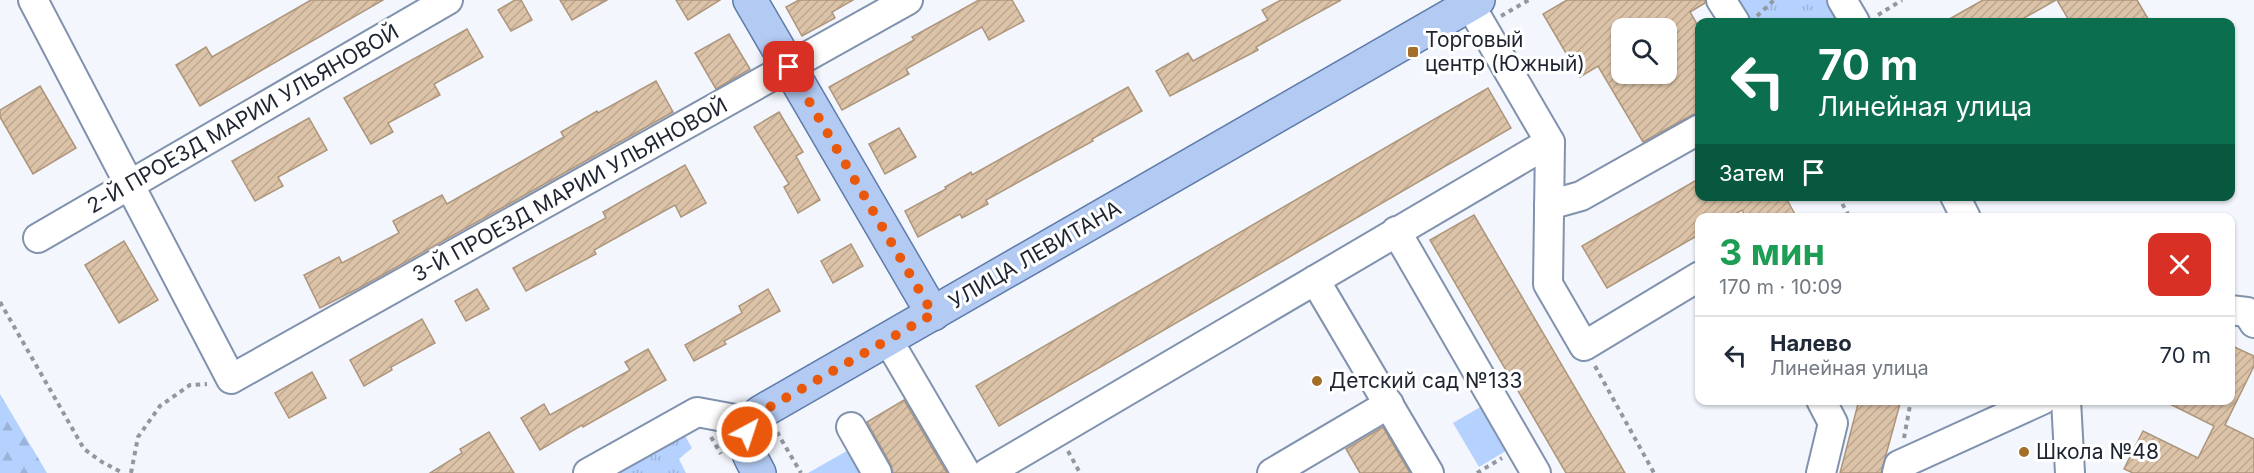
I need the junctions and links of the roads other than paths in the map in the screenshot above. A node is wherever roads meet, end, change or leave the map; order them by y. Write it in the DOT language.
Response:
graph roads {
  1 [pos="33,0"];
  2 [pos="448,0"];
  3 [pos="750,0"];
  4 [pos="908,0"];
  5 [pos="1721,0"];
  6 [pos="1842,0"];
  7 [pos="1474,2"];
  8 [pos="1732,18"];
  9 [pos="1865,18"];
  10 [pos="789,67"];
  11 [pos="1695,132"];
  12 [pos="1550,142"];
  13 [pos="129,185"];
  14 [pos="1549,206"];
  15 [pos="1396,231"];
  16 [pos="38,238"];
  17 [pos="1695,279"];
  18 [pos="1315,280"];
  19 [pos="933,314"];
  20 [pos="888,340"];
  21 [pos="1389,404"];
  22 [pos="1824,405"];
  23 [pos="2032,405"];
  24 [pos="2066,405"];
  25 [pos="850,427"];
  26 [pos="765,428"];
  27 [pos="1898,469"];
  28 [pos="588,473"];
  29 [pos="759,473"];
  30 [pos="877,473"];
  31 [pos="966,473"];
  32 [pos="987,473"];
  33 [pos="1272,473"];
  34 [pos="1429,473"];
  35 [pos="1536,473"];
  36 [pos="1821,473"];
  37 [pos="2070,473"];
  1 -- 13 [label="street"];
  2 -- 13 [label="street, 2-Й ПРОЕЗД МАРИИ УЛЬЯНОВОЙ"];
  3 -- 10 [label="main road"];
  4 -- 10 [label="street, 3-Й ПРОЕЗД МАРИИ УЛЬЯНОВОЙ"];
  5 -- 8 [label="street"];
  6 -- 9 [label="street"];
  7 -- 12 [label="street"];
  7 -- 19 [label="main road, УЛИЦА ЛЕВИТАНА"];
  10 -- 13 [label="street, 3-Й ПРОЕЗД МАРИИ УЛЬЯНОВОЙ"];
  10 -- 19 [label="main road"];
  11 -- 14 [label="street"];
  12 -- 14 [label="street"];
  12 -- 15 [label="street"];
  13 -- 16 [label="street, 2-Й ПРОЕЗД МАРИИ УЛЬЯНОВОЙ"];
  14 -- 17 [label="street"];
  15 -- 18 [label="street"];
  15 -- 35 [label="street"];
  18 -- 21 [label="street"];
  18 -- 32 [label="street"];
  19 -- 20 [label="main road, УЛИЦА ЛЕВИТАНА"];
  20 -- 26 [label="main road, УЛИЦА ЛЕВИТАНА"];
  20 -- 31 [label="street"];
  21 -- 33 [label="street"];
  21 -- 34 [label="street"];
  22 -- 36 [label="street"];
  23 -- 27 [label="street"];
  24 -- 37 [label="street"];
  25 -- 30 [label="street"];
  26 -- 28 [label="street"];
  26 -- 29 [label="main road"];
}
